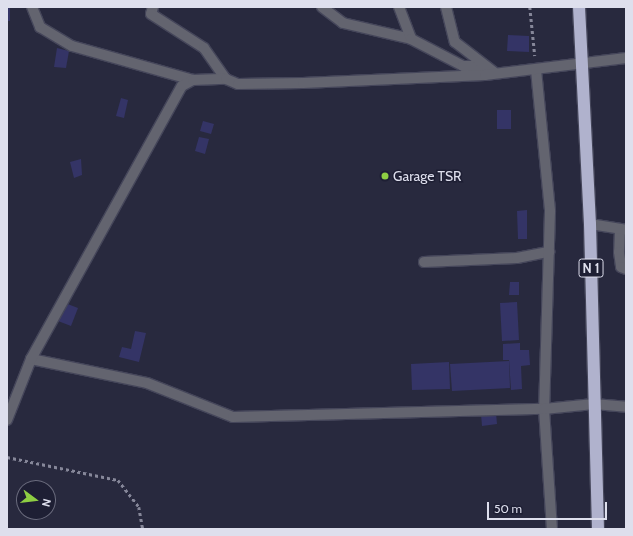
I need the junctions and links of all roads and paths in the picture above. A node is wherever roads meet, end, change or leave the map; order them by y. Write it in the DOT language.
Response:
graph roads {
  1 [pos="32,7"];
  2 [pos="153,7"];
  3 [pos="322,7"];
  4 [pos="399,7"];
  5 [pos="446,7"];
  6 [pos="530,7"];
  7 [pos="580,7"];
  8 [pos="411,39"];
  9 [pos="626,58"];
  10 [pos="582,63"];
  11 [pos="484,66"];
  12 [pos="536,70"];
  13 [pos="494,72"];
  14 [pos="226,79"];
  15 [pos="193,80"];
  16 [pos="590,224"];
  17 [pos="623,229"];
  18 [pos="549,252"];
  19 [pos="424,262"];
  20 [pos="626,269"];
  21 [pos="32,359"];
  22 [pos="594,404"];
  23 [pos="626,407"];
  24 [pos="544,409"];
  25 [pos="7,420"];
  26 [pos="7,456"];
  27 [pos="143,529"];
  28 [pos="552,529"];
  29 [pos="598,529"];
  1 -- 15 [label="street"];
  2 -- 14 [label="street"];
  3 -- 8 [label="street"];
  4 -- 8 [label="street"];
  5 -- 11 [label="street"];
  6 -- 12 [label="path"];
  7 -- 10 [label="highway, N 1"];
  8 -- 11 [label="street"];
  9 -- 10 [label="street"];
  10 -- 12 [label="street"];
  10 -- 16 [label="highway, N 1"];
  11 -- 13 [label="street"];
  12 -- 13 [label="street"];
  12 -- 18 [label="street"];
  13 -- 14 [label="street"];
  14 -- 15 [label="street"];
  15 -- 21 [label="street"];
  16 -- 17 [label="street"];
  16 -- 22 [label="highway, N 1"];
  17 -- 20 [label="street"];
  18 -- 19 [label="street"];
  18 -- 24 [label="street"];
  21 -- 24 [label="street"];
  21 -- 25 [label="street"];
  22 -- 23 [label="street"];
  22 -- 24 [label="street"];
  22 -- 29 [label="highway, N 1"];
  24 -- 28 [label="street"];
  26 -- 27 [label="path"];
}
